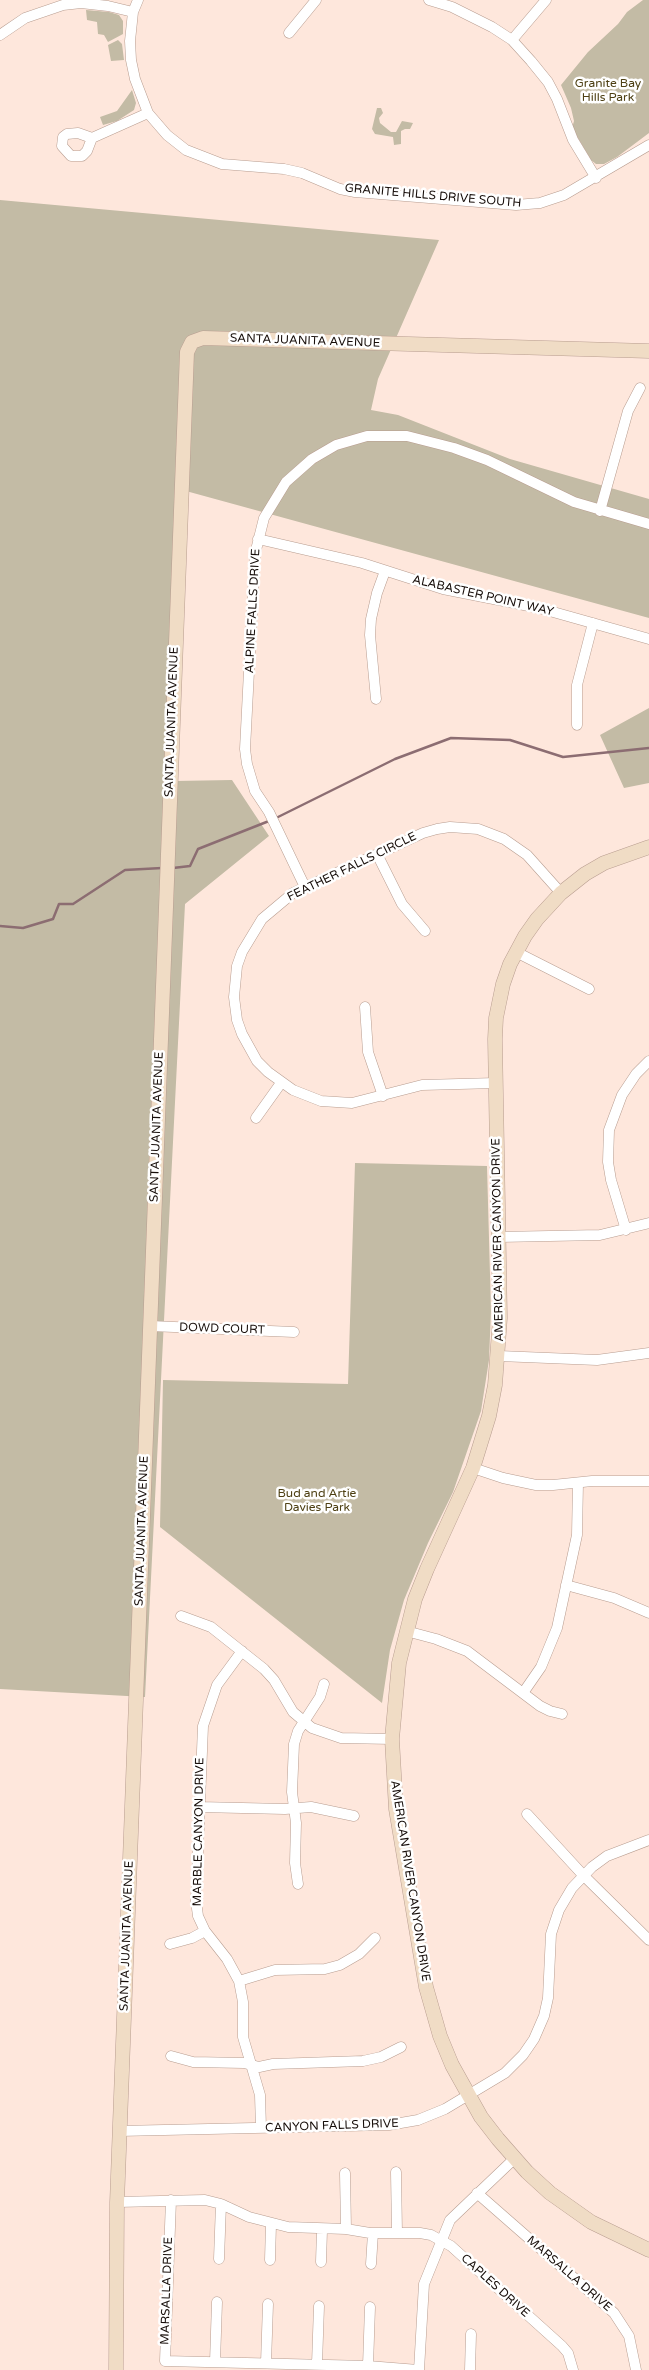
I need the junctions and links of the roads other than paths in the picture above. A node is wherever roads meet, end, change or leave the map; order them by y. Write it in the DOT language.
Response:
graph roads {
  1 [pos="138,0"];
  2 [pos="316,0"];
  3 [pos="429,0"];
  4 [pos="546,0"];
  5 [pos="133,12"];
  6 [pos="289,33"];
  7 [pos="0,35"];
  8 [pos="512,40"];
  9 [pos="148,113"];
  10 [pos="92,138"];
  11 [pos="649,145"];
  12 [pos="596,178"];
  13 [pos="649,351"];
  14 [pos="640,388"];
  15 [pos="600,511"];
  16 [pos="649,524"];
  17 [pos="258,539"];
  18 [pos="385,571"];
  19 [pos="593,623"];
  20 [pos="649,639"];
  21 [pos="376,698"];
  22 [pos="577,725"];
  23 [pos="649,847"];
  24 [pos="377,854"];
  25 [pos="305,887"];
  26 [pos="561,893"];
  27 [pos="425,931"];
  28 [pos="516,952"];
  29 [pos="589,989"];
  30 [pos="365,1007"];
  31 [pos="649,1061"];
  32 [pos="280,1083"];
  33 [pos="496,1083"];
  34 [pos="383,1096"];
  35 [pos="256,1118"];
  36 [pos="649,1223"];
  37 [pos="626,1230"];
  38 [pos="499,1237"];
  39 [pos="150,1326"];
  40 [pos="294,1332"];
  41 [pos="649,1353"];
  42 [pos="498,1356"];
  43 [pos="473,1468"];
  44 [pos="649,1481"];
  45 [pos="578,1483"];
  46 [pos="566,1585"];
  47 [pos="649,1613"];
  48 [pos="181,1616"];
  49 [pos="406,1631"];
  50 [pos="242,1651"];
  51 [pos="324,1684"];
  52 [pos="523,1693"];
  53 [pos="562,1714"];
  54 [pos="304,1722"];
  55 [pos="392,1739"];
  56 [pos="199,1807"];
  57 [pos="294,1808"];
  58 [pos="528,1814"];
  59 [pos="354,1816"];
  60 [pos="649,1840"];
  61 [pos="583,1875"];
  62 [pos="298,1884"];
  63 [pos="205,1931"];
  64 [pos="376,1938"];
  65 [pos="649,1940"];
  66 [pos="170,1944"];
  67 [pos="239,1981"];
  68 [pos="401,2047"];
  69 [pos="171,2056"];
  70 [pos="252,2065"];
  71 [pos="468,2096"];
  72 [pos="261,2128"];
  73 [pos="119,2131"];
  74 [pos="514,2159"];
  75 [pos="396,2172"];
  76 [pos="344,2173"];
  77 [pos="477,2193"];
  78 [pos="171,2200"];
  79 [pos="117,2202"];
  80 [pos="221,2204"];
  81 [pos="271,2224"];
  82 [pos="346,2229"];
  83 [pos="322,2230"];
  84 [pos="373,2233"];
  85 [pos="397,2233"];
  86 [pos="442,2240"];
  87 [pos="649,2250"];
  88 [pos="219,2259"];
  89 [pos="270,2260"];
  90 [pos="320,2262"];
  91 [pos="371,2264"];
  92 [pos="217,2302"];
  93 [pos="268,2304"];
  94 [pos="319,2306"];
  95 [pos="370,2307"];
  96 [pos="471,2334"];
  97 [pos="215,2362"];
  98 [pos="266,2363"];
  99 [pos="317,2364"];
  100 [pos="368,2366"];
  101 [pos="116,2370"];
  102 [pos="419,2370"];
  103 [pos="470,2370"];
  104 [pos="573,2370"];
  105 [pos="636,2370"];
  1 -- 5 [label="street, GRANITE HILLS DRIVE SOUTH"];
  2 -- 6 [label="street"];
  3 -- 8 [label="street"];
  4 -- 8 [label="street"];
  5 -- 7 [label="street"];
  5 -- 9 [label="street, GRANITE HILLS DRIVE SOUTH"];
  8 -- 12 [label="street"];
  9 -- 10 [label="street"];
  9 -- 12 [label="street, GRANITE HILLS DRIVE SOUTH"];
  11 -- 12 [label="street, GRANITE HILLS DRIVE SOUTH"];
  13 -- 39 [label="street, SANTA JUANITA AVENUE"];
  14 -- 15 [label="street"];
  15 -- 16 [label="street, ALPINE FALLS DRIVE"];
  15 -- 17 [label="street, ALPINE FALLS DRIVE"];
  17 -- 18 [label="street, ALABASTER POINT WAY"];
  17 -- 25 [label="street, ALPINE FALLS DRIVE"];
  18 -- 19 [label="street, ALABASTER POINT WAY"];
  18 -- 21 [label="street"];
  19 -- 20 [label="street, ALABASTER POINT WAY"];
  19 -- 22 [label="street"];
  23 -- 26 [label="street, AMERICAN RIVER CANYON DRIVE"];
  24 -- 25 [label="street, FEATHER FALLS CIRCLE"];
  24 -- 26 [label="street, FEATHER FALLS CIRCLE"];
  24 -- 27 [label="street"];
  25 -- 32 [label="street, FEATHER FALLS CIRCLE"];
  26 -- 28 [label="street, AMERICAN RIVER CANYON DRIVE"];
  28 -- 29 [label="street"];
  28 -- 33 [label="street, AMERICAN RIVER CANYON DRIVE"];
  30 -- 34 [label="street"];
  31 -- 37 [label="street"];
  32 -- 34 [label="street, FEATHER FALLS CIRCLE"];
  32 -- 35 [label="street"];
  33 -- 34 [label="street, FEATHER FALLS CIRCLE"];
  33 -- 38 [label="street, AMERICAN RIVER CANYON DRIVE"];
  36 -- 37 [label="street"];
  37 -- 38 [label="street"];
  38 -- 42 [label="street, AMERICAN RIVER CANYON DRIVE"];
  39 -- 40 [label="street, DOWD COURT"];
  39 -- 73 [label="street, SANTA JUANITA AVENUE"];
  41 -- 42 [label="street"];
  42 -- 43 [label="street, AMERICAN RIVER CANYON DRIVE"];
  43 -- 45 [label="street"];
  43 -- 49 [label="street, AMERICAN RIVER CANYON DRIVE"];
  44 -- 45 [label="street"];
  45 -- 46 [label="street"];
  46 -- 47 [label="street"];
  46 -- 52 [label="street"];
  48 -- 50 [label="street"];
  49 -- 52 [label="street"];
  49 -- 55 [label="street, AMERICAN RIVER CANYON DRIVE"];
  50 -- 54 [label="street"];
  50 -- 56 [label="street, MARBLE CANYON DRIVE"];
  51 -- 54 [label="street"];
  52 -- 53 [label="street"];
  54 -- 55 [label="street"];
  54 -- 57 [label="street"];
  55 -- 71 [label="street, AMERICAN RIVER CANYON DRIVE"];
  56 -- 57 [label="street"];
  56 -- 63 [label="street, MARBLE CANYON DRIVE"];
  57 -- 59 [label="street"];
  57 -- 62 [label="street"];
  58 -- 61 [label="street"];
  60 -- 61 [label="street, CANYON FALLS DRIVE"];
  61 -- 65 [label="street"];
  61 -- 71 [label="street, CANYON FALLS DRIVE"];
  63 -- 66 [label="street"];
  63 -- 67 [label="street, MARBLE CANYON DRIVE"];
  64 -- 67 [label="street"];
  67 -- 70 [label="street, MARBLE CANYON DRIVE"];
  68 -- 70 [label="street"];
  69 -- 70 [label="street"];
  70 -- 72 [label="street, MARBLE CANYON DRIVE"];
  71 -- 72 [label="street, CANYON FALLS DRIVE"];
  71 -- 74 [label="street, AMERICAN RIVER CANYON DRIVE"];
  72 -- 73 [label="street, CANYON FALLS DRIVE"];
  73 -- 79 [label="street, SANTA JUANITA AVENUE"];
  74 -- 77 [label="street"];
  74 -- 87 [label="street, AMERICAN RIVER CANYON DRIVE"];
  75 -- 85 [label="street"];
  76 -- 82 [label="street"];
  77 -- 86 [label="street"];
  77 -- 105 [label="street, MARSALLA DRIVE"];
  78 -- 79 [label="street, CAPLES DRIVE"];
  78 -- 80 [label="street, CAPLES DRIVE"];
  78 -- 97 [label="street, MARSALLA DRIVE"];
  79 -- 101 [label="street, SANTA JUANITA AVENUE"];
  80 -- 81 [label="street, CAPLES DRIVE"];
  80 -- 88 [label="street"];
  81 -- 83 [label="street, CAPLES DRIVE"];
  81 -- 89 [label="street"];
  82 -- 83 [label="street, CAPLES DRIVE"];
  82 -- 84 [label="street, CAPLES DRIVE"];
  83 -- 90 [label="street"];
  84 -- 85 [label="street, CAPLES DRIVE"];
  84 -- 91 [label="street"];
  85 -- 86 [label="street, CAPLES DRIVE"];
  86 -- 102 [label="street"];
  86 -- 104 [label="street, CAPLES DRIVE"];
  92 -- 97 [label="street"];
  93 -- 98 [label="street"];
  94 -- 99 [label="street"];
  95 -- 100 [label="street"];
  96 -- 103 [label="street"];
  97 -- 98 [label="street, MARSALLA DRIVE"];
  98 -- 99 [label="street, MARSALLA DRIVE"];
  99 -- 100 [label="street, MARSALLA DRIVE"];
  100 -- 102 [label="street, MARSALLA DRIVE"];
}
